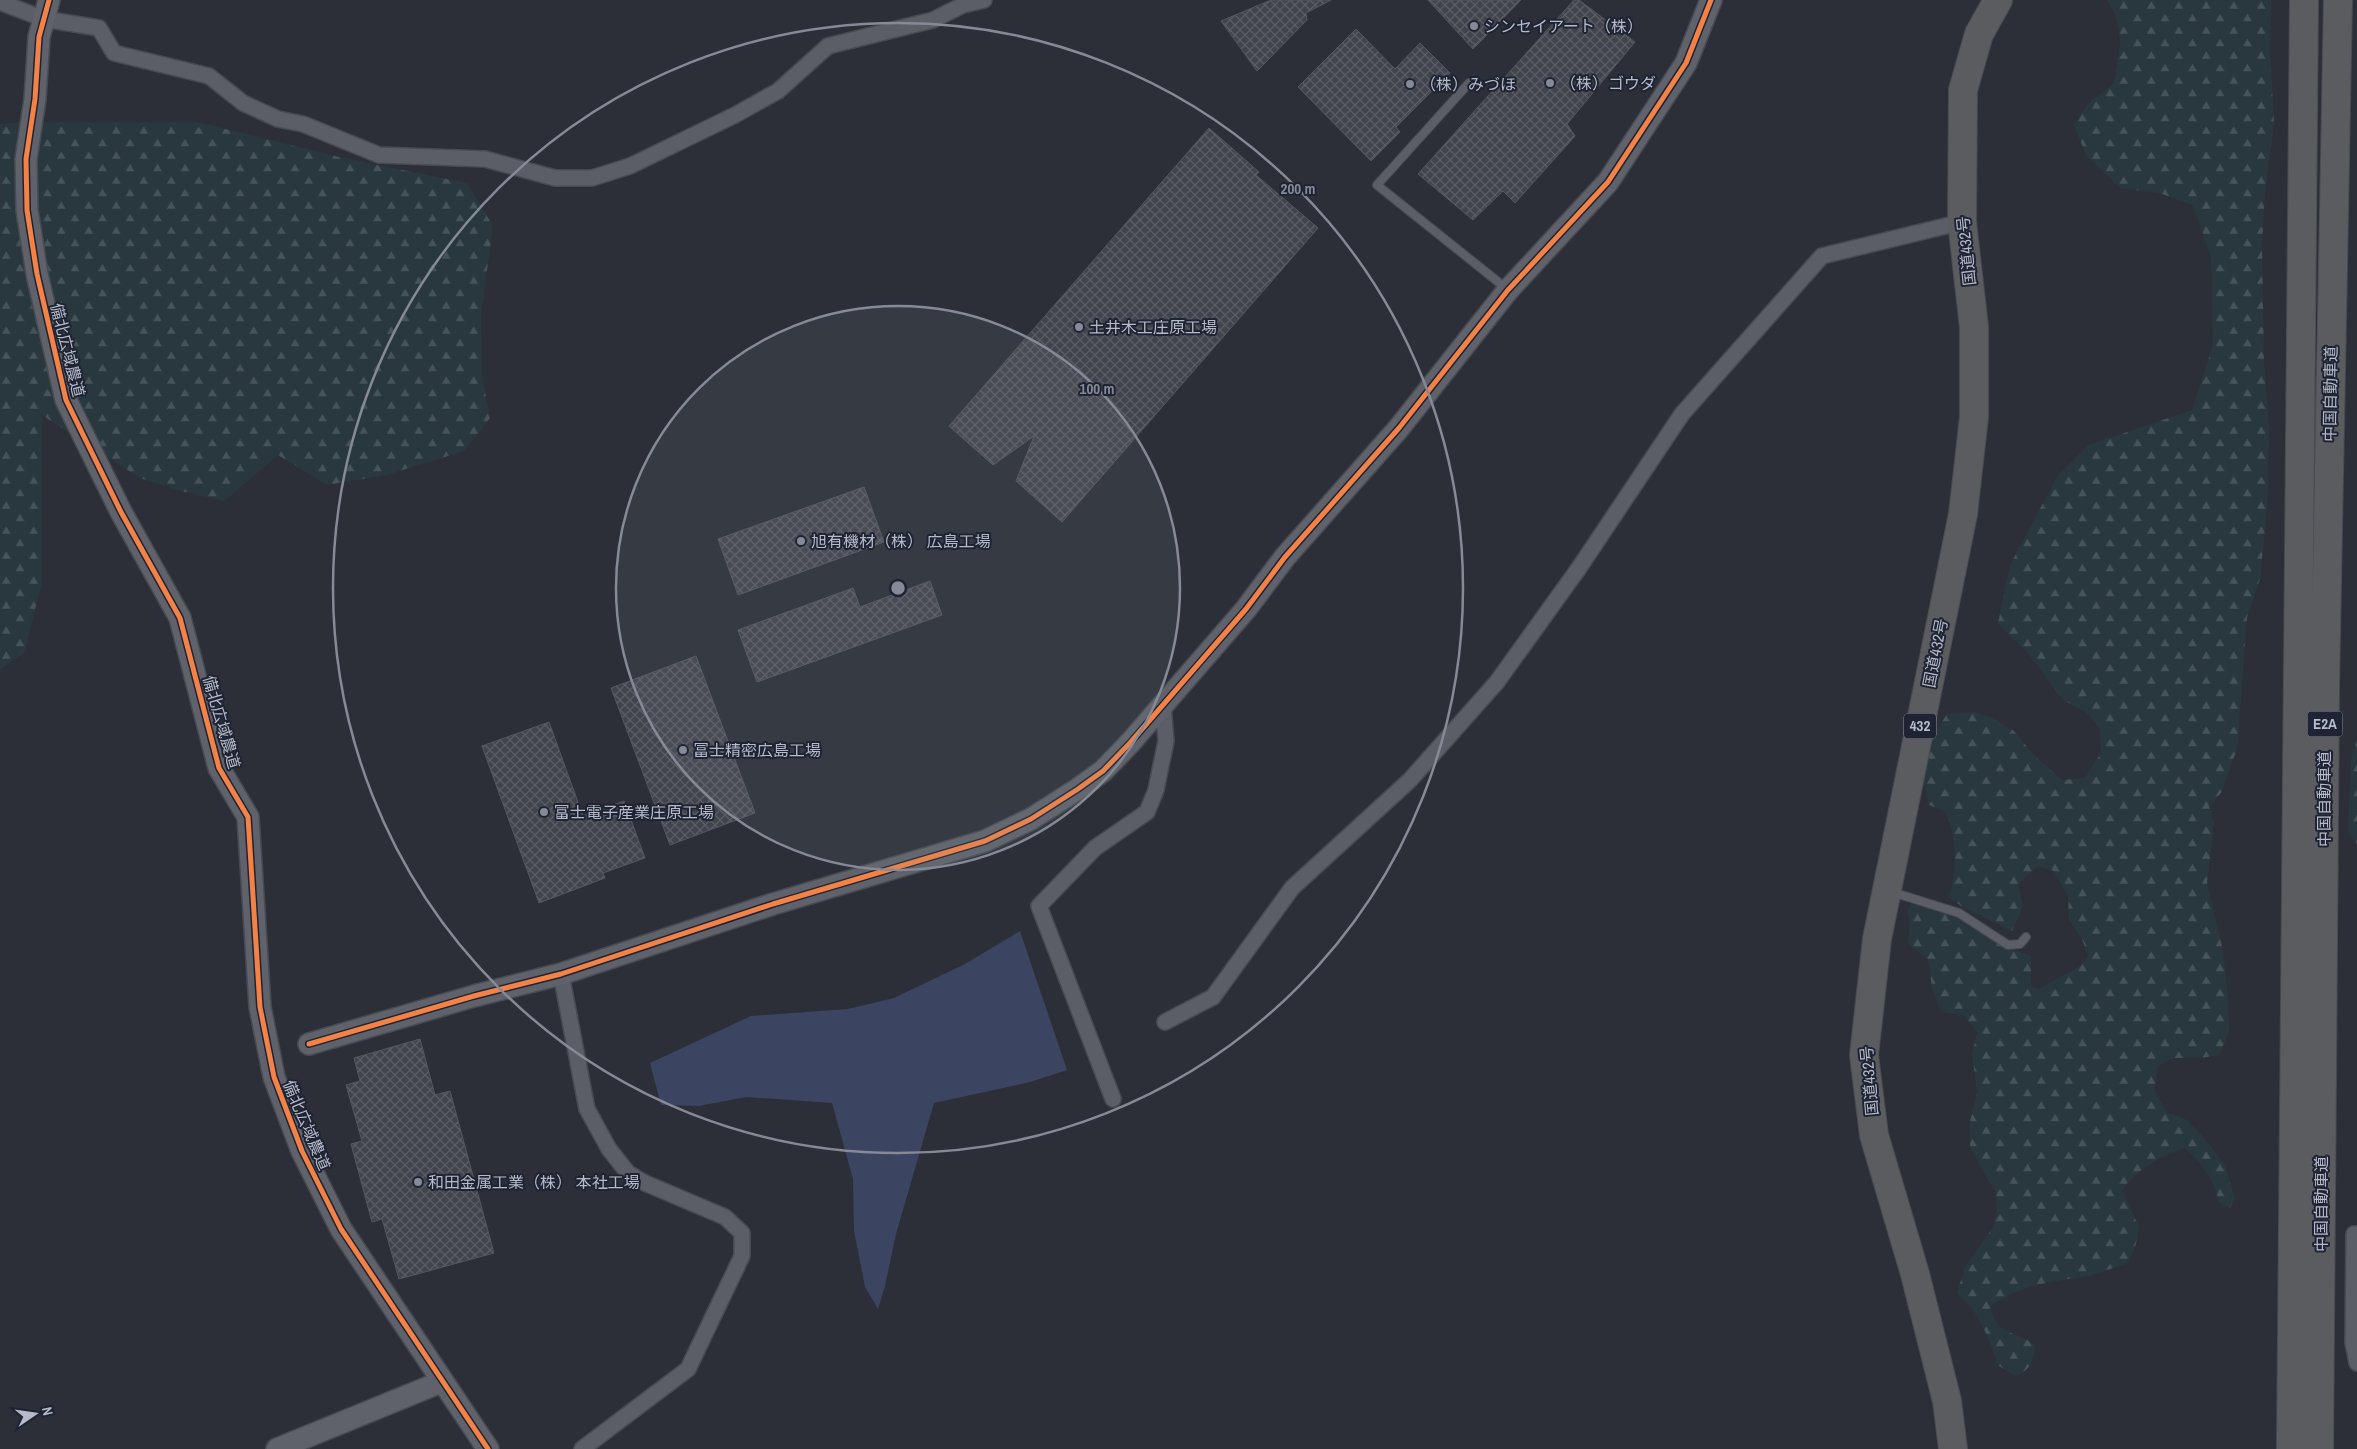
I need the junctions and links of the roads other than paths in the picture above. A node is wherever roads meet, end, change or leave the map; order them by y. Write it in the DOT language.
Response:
graph roads {
  1 [pos="984,0"];
  2 [pos="1711,0"];
  3 [pos="1998,0"];
  4 [pos="2304,0"];
  5 [pos="2338,0"];
  6 [pos="0,2"];
  7 [pos="46,10"];
  8 [pos="1469,83"];
  9 [pos="1962,222"];
  10 [pos="1508,290"];
  11 [pos="1163,705"];
  12 [pos="1887,890"];
  13 [pos="2026,937"];
  14 [pos="561,974"];
  15 [pos="1165,1022"];
  16 [pos="309,1044"];
  17 [pos="1113,1099"];
  18 [pos="2357,1234"];
  19 [pos="2357,1363"];
  20 [pos="441,1382"];
  21 [pos="277,1449"];
  22 [pos="488,1449"];
  23 [pos="582,1449"];
  24 [pos="1953,1449"];
  25 [pos="2291,1449"];
  26 [pos="2319,1449"];
  1 -- 7 [label="street"];
  2 -- 10 [label="street"];
  3 -- 9 [label="highway, 国道432号 / 432"];
  4 -- 25 [label="highway, 中国自動車道 / E2A"];
  5 -- 26 [label="highway, 中国自動車道 / E2A"];
  6 -- 7 [label="street"];
  7 -- 20 [label="street, 備北広域農道"];
  8 -- 10 [label="lane"];
  9 -- 12 [label="highway, 国道432号 / 432"];
  9 -- 15 [label="street"];
  10 -- 11 [label="street"];
  11 -- 14 [label="street"];
  11 -- 17 [label="street"];
  12 -- 13 [label="lane"];
  12 -- 24 [label="highway, 国道432号 / 432"];
  14 -- 16 [label="street"];
  14 -- 23 [label="street"];
  18 -- 19 [label="street"];
  20 -- 21 [label="street"];
  20 -- 22 [label="street, 備北広域農道"];
}
